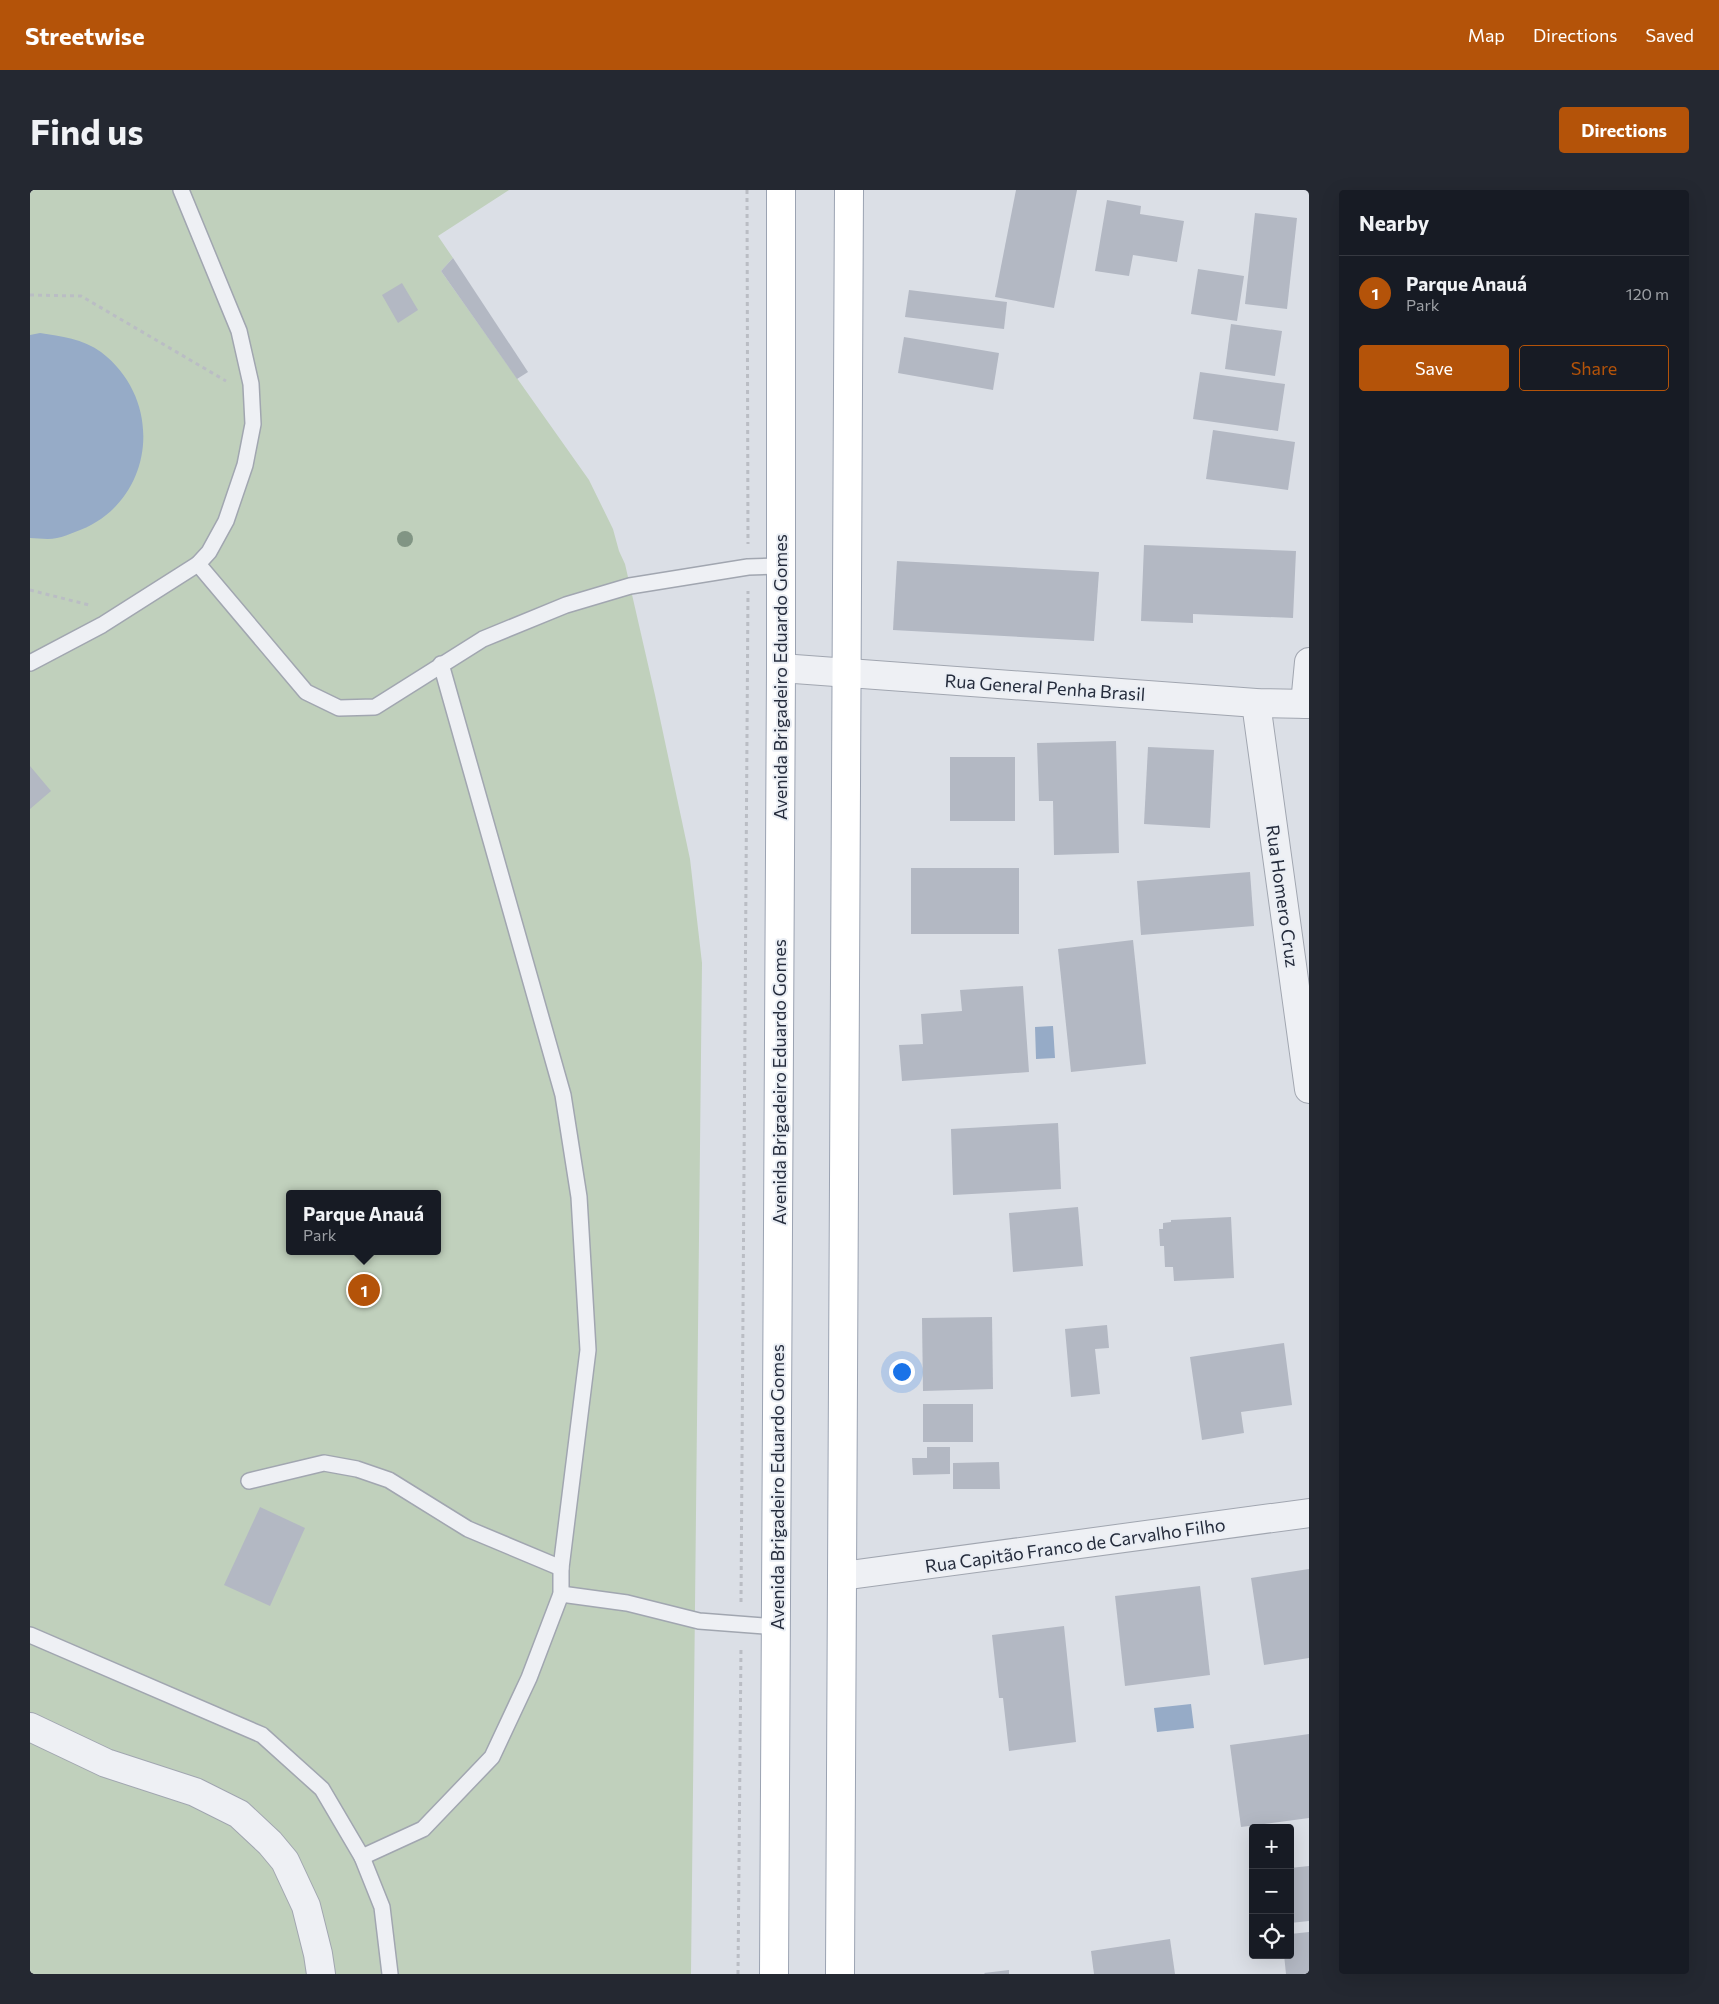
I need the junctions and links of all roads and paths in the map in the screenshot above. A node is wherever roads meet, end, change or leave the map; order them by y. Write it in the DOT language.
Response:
graph roads {
  1 [pos="182,190"];
  2 [pos="747,190"];
  3 [pos="781,190"];
  4 [pos="849,190"];
  5 [pos="30,295"];
  6 [pos="251,393"];
  7 [pos="198,564"];
  8 [pos="780,566"];
  9 [pos="748,567"];
  10 [pos="30,590"];
  11 [pos="118,615"];
  12 [pos="1309,662"];
  13 [pos="30,663"];
  14 [pos="441,664"];
  15 [pos="781,668"];
  16 [pos="845,672"];
  17 [pos="1256,703"];
  18 [pos="1307,704"];
  19 [pos="1309,1089"];
  20 [pos="249,1481"];
  21 [pos="1309,1513"];
  22 [pos="561,1568"];
  23 [pos="842,1576"];
  24 [pos="561,1594"];
  25 [pos="741,1625"];
  26 [pos="776,1627"];
  27 [pos="30,1635"];
  28 [pos="30,1727"];
  29 [pos="362,1857"];
  30 [pos="320,1974"];
  31 [pos="390,1974"];
  32 [pos="738,1974"];
  33 [pos="774,1974"];
  34 [pos="840,1974"];
  1 -- 6 [label="lane"];
  2 -- 9 [label="path"];
  3 -- 8 [label="main road, Avenida Brigadeiro Eduardo Gomes"];
  4 -- 16 [label="main road"];
  5 -- 6 [label="path"];
  6 -- 7 [label="lane"];
  7 -- 11 [label="lane"];
  7 -- 14 [label="lane"];
  8 -- 9 [label="lane"];
  8 -- 15 [label="main road, Avenida Brigadeiro Eduardo Gomes"];
  9 -- 14 [label="lane"];
  9 -- 25 [label="path"];
  10 -- 11 [label="path"];
  11 -- 13 [label="lane"];
  12 -- 18 [label="street"];
  14 -- 22 [label="lane"];
  15 -- 16 [label="street, Rua General Penha Brasil"];
  15 -- 26 [label="main road, Avenida Brigadeiro Eduardo Gomes"];
  16 -- 17 [label="street, Rua General Penha Brasil"];
  16 -- 23 [label="main road"];
  17 -- 18 [label="street, Rua General Penha Brasil"];
  17 -- 19 [label="street, Rua Homero Cruz"];
  20 -- 22 [label="lane"];
  21 -- 23 [label="street, Rua Capitão Franco de Carvalho Filho"];
  22 -- 24 [label="lane"];
  23 -- 34 [label="main road"];
  24 -- 25 [label="lane"];
  24 -- 29 [label="lane"];
  25 -- 26 [label="lane"];
  25 -- 32 [label="path"];
  26 -- 33 [label="main road, Avenida Brigadeiro Eduardo Gomes"];
  27 -- 29 [label="lane"];
  28 -- 30 [label="street"];
  29 -- 31 [label="lane"];
}
